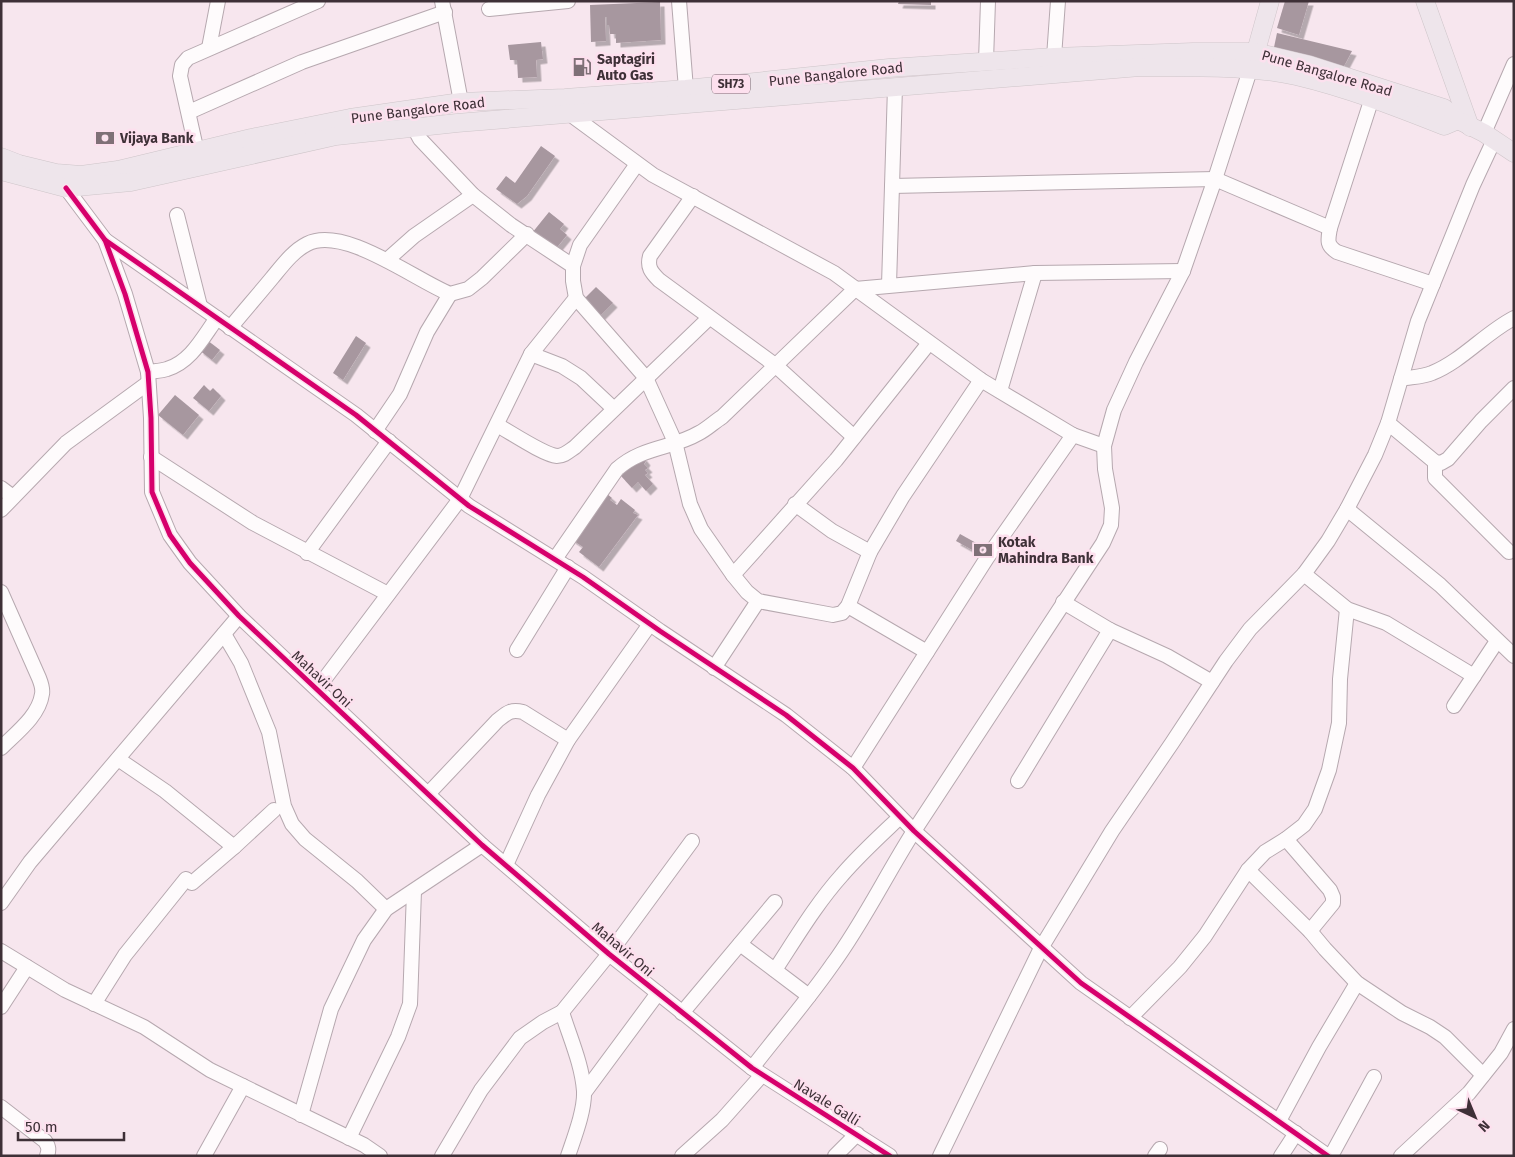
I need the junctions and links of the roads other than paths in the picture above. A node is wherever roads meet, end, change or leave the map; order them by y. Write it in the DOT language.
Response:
graph roads {
  1 [pos="218,1"];
  2 [pos="318,1"];
  3 [pos="568,1"];
  4 [pos="680,1"];
  5 [pos="988,1"];
  6 [pos="1058,1"];
  7 [pos="1270,1"];
  8 [pos="1425,1"];
  9 [pos="443,6"];
  10 [pos="490,9"];
  11 [pos="209,48"];
  12 [pos="1255,52"];
  13 [pos="1054,57"];
  14 [pos="986,61"];
  15 [pos="1514,64"];
  16 [pos="1250,70"];
  17 [pos="895,87"];
  18 [pos="686,88"];
  19 [pos="1372,98"];
  20 [pos="461,102"];
  21 [pos="189,112"];
  22 [pos="570,114"];
  23 [pos="414,128"];
  24 [pos="1476,130"];
  25 [pos="197,152"];
  26 [pos="1514,153"];
  27 [pos="1,157"];
  28 [pos="638,164"];
  29 [pos="164,166"];
  30 [pos="1,172"];
  31 [pos="1215,179"];
  32 [pos="892,186"];
  33 [pos="66,188"];
  34 [pos="472,195"];
  35 [pos="693,196"];
  36 [pos="177,215"];
  37 [pos="1330,228"];
  38 [pos="527,234"];
  39 [pos="105,240"];
  40 [pos="387,260"];
  41 [pos="573,266"];
  42 [pos="1183,271"];
  43 [pos="1035,273"];
  44 [pos="1433,284"];
  45 [pos="889,285"];
  46 [pos="855,289"];
  47 [pos="450,294"];
  48 [pos="576,298"];
  49 [pos="200,306"];
  50 [pos="217,318"];
  51 [pos="709,318"];
  52 [pos="1514,318"];
  53 [pos="230,328"];
  54 [pos="928,343"];
  55 [pos="531,354"];
  56 [pos="775,365"];
  57 [pos="148,378"];
  58 [pos="646,378"];
  59 [pos="1401,379"];
  60 [pos="981,380"];
  61 [pos="1514,388"];
  62 [pos="1000,391"];
  63 [pos="613,408"];
  64 [pos="1388,423"];
  65 [pos="497,425"];
  66 [pos="375,430"];
  67 [pos="1073,435"];
  68 [pos="854,437"];
  69 [pos="389,441"];
  70 [pos="675,442"];
  71 [pos="1104,446"];
  72 [pos="151,457"];
  73 [pos="1434,462"];
  74 [pos="1,488"];
  75 [pos="13,498"];
  76 [pos="460,499"];
  77 [pos="795,504"];
  78 [pos="1347,509"];
  79 [pos="1,510"];
  80 [pos="307,552"];
  81 [pos="870,552"];
  82 [pos="1508,552"];
  83 [pos="554,559"];
  84 [pos="568,568"];
  85 [pos="1304,574"];
  86 [pos="733,575"];
  87 [pos="1,592"];
  88 [pos="388,594"];
  89 [pos="758,601"];
  90 [pos="1063,602"];
  91 [pos="848,606"];
  92 [pos="1347,609"];
  93 [pos="239,616"];
  94 [pos="650,624"];
  95 [pos="1110,630"];
  96 [pos="224,634"];
  97 [pos="1497,641"];
  98 [pos="517,650"];
  99 [pos="927,652"];
  100 [pos="1514,656"];
  101 [pos="714,668"];
  102 [pos="1474,676"];
  103 [pos="1212,682"];
  104 [pos="317,689"];
  105 [pos="1454,706"];
  106 [pos="568,740"];
  107 [pos="1,748"];
  108 [pos="118,759"];
  109 [pos="852,768"];
  110 [pos="1018,781"];
  111 [pos="428,794"];
  112 [pos="274,810"];
  113 [pos="900,818"];
  114 [pos="914,831"];
  115 [pos="1286,839"];
  116 [pos="692,842"];
  117 [pos="482,845"];
  118 [pos="234,848"];
  119 [pos="506,865"];
  120 [pos="1248,870"];
  121 [pos="414,891"];
  122 [pos="1,902"];
  123 [pos="775,902"];
  124 [pos="386,909"];
  125 [pos="1310,931"];
  126 [pos="740,944"];
  127 [pos="1041,948"];
  128 [pos="1,951"];
  129 [pos="610,954"];
  130 [pos="27,967"];
  131 [pos="774,970"];
  132 [pos="1357,983"];
  133 [pos="658,993"];
  134 [pos="810,996"];
  135 [pos="94,1004"];
  136 [pos="1,1007"];
  137 [pos="562,1012"];
  138 [pos="682,1013"];
  139 [pos="1130,1018"];
  140 [pos="1514,1029"];
  141 [pos="757,1071"];
  142 [pos="1483,1075"];
  143 [pos="1374,1077"];
  144 [pos="243,1086"];
  145 [pos="584,1093"];
  146 [pos="1,1106"];
  147 [pos="301,1115"];
  148 [pos="1279,1121"];
  149 [pos="1296,1133"];
  150 [pos="856,1134"];
  151 [pos="349,1138"];
  152 [pos="47,1156"];
  153 [pos="204,1156"];
  154 [pos="380,1156"];
  155 [pos="442,1156"];
  156 [pos="568,1156"];
  157 [pos="682,1156"];
  158 [pos="835,1156"];
  159 [pos="890,1156"];
  160 [pos="940,1156"];
  161 [pos="1281,1156"];
  162 [pos="1330,1156"];
  163 [pos="1401,1156"];
  1 -- 11 [label="street"];
  2 -- 11 [label="street"];
  3 -- 10 [label="street"];
  4 -- 18 [label="street"];
  5 -- 14 [label="street"];
  6 -- 13 [label="street"];
  7 -- 12 [label="main road"];
  8 -- 24 [label="main road"];
  9 -- 20 [label="street"];
  9 -- 21 [label="street"];
  11 -- 21 [label="street"];
  12 -- 13 [label="main road, Pune Bangalore Road / SH73"];
  12 -- 16 [label="main road"];
  12 -- 24 [label="main road, Pune Bangalore Road / SH73"];
  13 -- 14 [label="main road, Pune Bangalore Road / SH73"];
  14 -- 18 [label="main road, Pune Bangalore Road / SH73"];
  15 -- 24 [label="street"];
  16 -- 17 [label="main road, Pune Bangalore Road / SH73"];
  16 -- 19 [label="main road, Pune Bangalore Road / SH73"];
  16 -- 31 [label="street"];
  17 -- 22 [label="main road, Pune Bangalore Road / SH73"];
  17 -- 32 [label="street"];
  18 -- 20 [label="main road, Pune Bangalore Road / SH73"];
  19 -- 24 [label="main road, Pune Bangalore Road / SH73"];
  19 -- 37 [label="street"];
  20 -- 25 [label="main road, Pune Bangalore Road / SH73"];
  21 -- 25 [label="street"];
  22 -- 23 [label="main road, Pune Bangalore Road / SH73"];
  22 -- 28 [label="street"];
  23 -- 29 [label="main road, Pune Bangalore Road / SH73"];
  23 -- 34 [label="street"];
  24 -- 26 [label="main road, Pune Bangalore Road / SH73"];
  24 -- 44 [label="street"];
  25 -- 29 [label="main road, Pune Bangalore Road / SH73"];
  27 -- 29 [label="main road, Pune Bangalore Road / SH73"];
  28 -- 35 [label="street"];
  28 -- 41 [label="street"];
  29 -- 33 [label="main road, Pune Bangalore Road / SH73"];
  30 -- 33 [label="main road, Pune Bangalore Road / SH73"];
  31 -- 32 [label="street"];
  31 -- 37 [label="street"];
  31 -- 42 [label="street"];
  32 -- 45 [label="street"];
  33 -- 39 [label="street, Mahavir Oni"];
  34 -- 38 [label="street"];
  34 -- 40 [label="street"];
  35 -- 46 [label="street"];
  35 -- 51 [label="street"];
  36 -- 49 [label="street"];
  37 -- 44 [label="street"];
  38 -- 41 [label="street"];
  38 -- 47 [label="street"];
  39 -- 49 [label="street"];
  39 -- 57 [label="street, Mahavir Oni"];
  40 -- 47 [label="street"];
  40 -- 53 [label="street"];
  41 -- 48 [label="street"];
  42 -- 43 [label="street"];
  42 -- 71 [label="street"];
  43 -- 45 [label="street"];
  43 -- 62 [label="street"];
  44 -- 59 [label="street"];
  45 -- 46 [label="street"];
  46 -- 54 [label="street"];
  46 -- 56 [label="street"];
  47 -- 66 [label="street"];
  48 -- 55 [label="street"];
  48 -- 58 [label="street"];
  49 -- 50 [label="street"];
  50 -- 53 [label="street"];
  50 -- 57 [label="street"];
  51 -- 56 [label="street"];
  51 -- 58 [label="street"];
  52 -- 59 [label="street"];
  53 -- 66 [label="street"];
  54 -- 60 [label="street"];
  54 -- 68 [label="street"];
  55 -- 63 [label="street"];
  55 -- 65 [label="street"];
  56 -- 68 [label="street"];
  56 -- 70 [label="street"];
  57 -- 72 [label="street, Mahavir Oni"];
  57 -- 75 [label="street"];
  58 -- 63 [label="street"];
  58 -- 70 [label="street"];
  59 -- 64 [label="street"];
  60 -- 62 [label="street"];
  60 -- 81 [label="street"];
  61 -- 73 [label="street"];
  62 -- 67 [label="street"];
  63 -- 65 [label="street"];
  64 -- 73 [label="street"];
  64 -- 78 [label="street"];
  65 -- 76 [label="street"];
  66 -- 69 [label="street"];
  67 -- 71 [label="street"];
  67 -- 99 [label="street"];
  68 -- 77 [label="street"];
  69 -- 76 [label="street"];
  69 -- 80 [label="street"];
  70 -- 83 [label="street"];
  70 -- 86 [label="street"];
  71 -- 90 [label="street"];
  72 -- 80 [label="street"];
  72 -- 93 [label="street, Mahavir Oni"];
  73 -- 82 [label="street"];
  74 -- 75 [label="street"];
  75 -- 79 [label="street"];
  76 -- 83 [label="street"];
  76 -- 88 [label="street"];
  77 -- 81 [label="street"];
  77 -- 86 [label="street"];
  78 -- 85 [label="street"];
  78 -- 97 [label="street"];
  80 -- 88 [label="street"];
  81 -- 91 [label="street"];
  83 -- 84 [label="street"];
  84 -- 94 [label="street"];
  84 -- 98 [label="street"];
  85 -- 92 [label="street"];
  85 -- 103 [label="street"];
  86 -- 89 [label="street"];
  87 -- 107 [label="street"];
  88 -- 104 [label="street"];
  89 -- 91 [label="street"];
  89 -- 101 [label="street"];
  90 -- 95 [label="street"];
  90 -- 114 [label="street"];
  91 -- 99 [label="street"];
  92 -- 102 [label="street"];
  92 -- 115 [label="street"];
  93 -- 96 [label="street"];
  93 -- 104 [label="street, Mahavir Oni"];
  94 -- 101 [label="street"];
  94 -- 106 [label="street"];
  95 -- 103 [label="street"];
  95 -- 110 [label="street"];
  96 -- 108 [label="street"];
  96 -- 124 [label="street"];
  97 -- 100 [label="street"];
  97 -- 102 [label="street"];
  99 -- 109 [label="street"];
  101 -- 109 [label="street"];
  102 -- 105 [label="street"];
  103 -- 127 [label="street"];
  104 -- 111 [label="street, Mahavir Oni"];
  106 -- 111 [label="street"];
  106 -- 119 [label="street"];
  108 -- 118 [label="street"];
  108 -- 122 [label="street"];
  109 -- 113 [label="street"];
  111 -- 117 [label="street, Mahavir Oni"];
  112 -- 118 [label="street"];
  113 -- 114 [label="street"];
  113 -- 131 [label="street"];
  114 -- 127 [label="street"];
  114 -- 134 [label="street"];
  115 -- 120 [label="street"];
  115 -- 125 [label="street"];
  116 -- 129 [label="street"];
  117 -- 119 [label="street, Mahavir Oni"];
  117 -- 121 [label="street"];
  118 -- 135 [label="street"];
  119 -- 129 [label="street, Mahavir Oni"];
  120 -- 125 [label="street"];
  120 -- 139 [label="street"];
  121 -- 124 [label="street"];
  121 -- 151 [label="street"];
  123 -- 126 [label="street"];
  124 -- 147 [label="street"];
  125 -- 132 [label="street"];
  126 -- 131 [label="street"];
  126 -- 138 [label="street"];
  127 -- 139 [label="street"];
  127 -- 160 [label="street"];
  128 -- 130 [label="street"];
  129 -- 133 [label="street, Mahavir Oni"];
  129 -- 137 [label="street"];
  130 -- 135 [label="street"];
  130 -- 136 [label="street"];
  131 -- 134 [label="street"];
  132 -- 142 [label="street"];
  132 -- 148 [label="street"];
  133 -- 138 [label="street, Mahavir Oni"];
  133 -- 145 [label="street"];
  134 -- 141 [label="street"];
  135 -- 144 [label="street"];
  137 -- 145 [label="street"];
  137 -- 155 [label="street"];
  138 -- 141 [label="street, Mahavir Oni"];
  139 -- 148 [label="street"];
  140 -- 142 [label="street"];
  141 -- 150 [label="street, Navale Galli"];
  141 -- 157 [label="street"];
  142 -- 163 [label="street"];
  143 -- 162 [label="street"];
  144 -- 147 [label="street"];
  144 -- 153 [label="street"];
  145 -- 156 [label="street"];
  146 -- 152 [label="street"];
  147 -- 151 [label="street"];
  148 -- 149 [label="street"];
  149 -- 161 [label="street"];
  149 -- 162 [label="street"];
  150 -- 158 [label="street"];
  150 -- 159 [label="street, Navale Galli"];
  151 -- 154 [label="street"];
}
